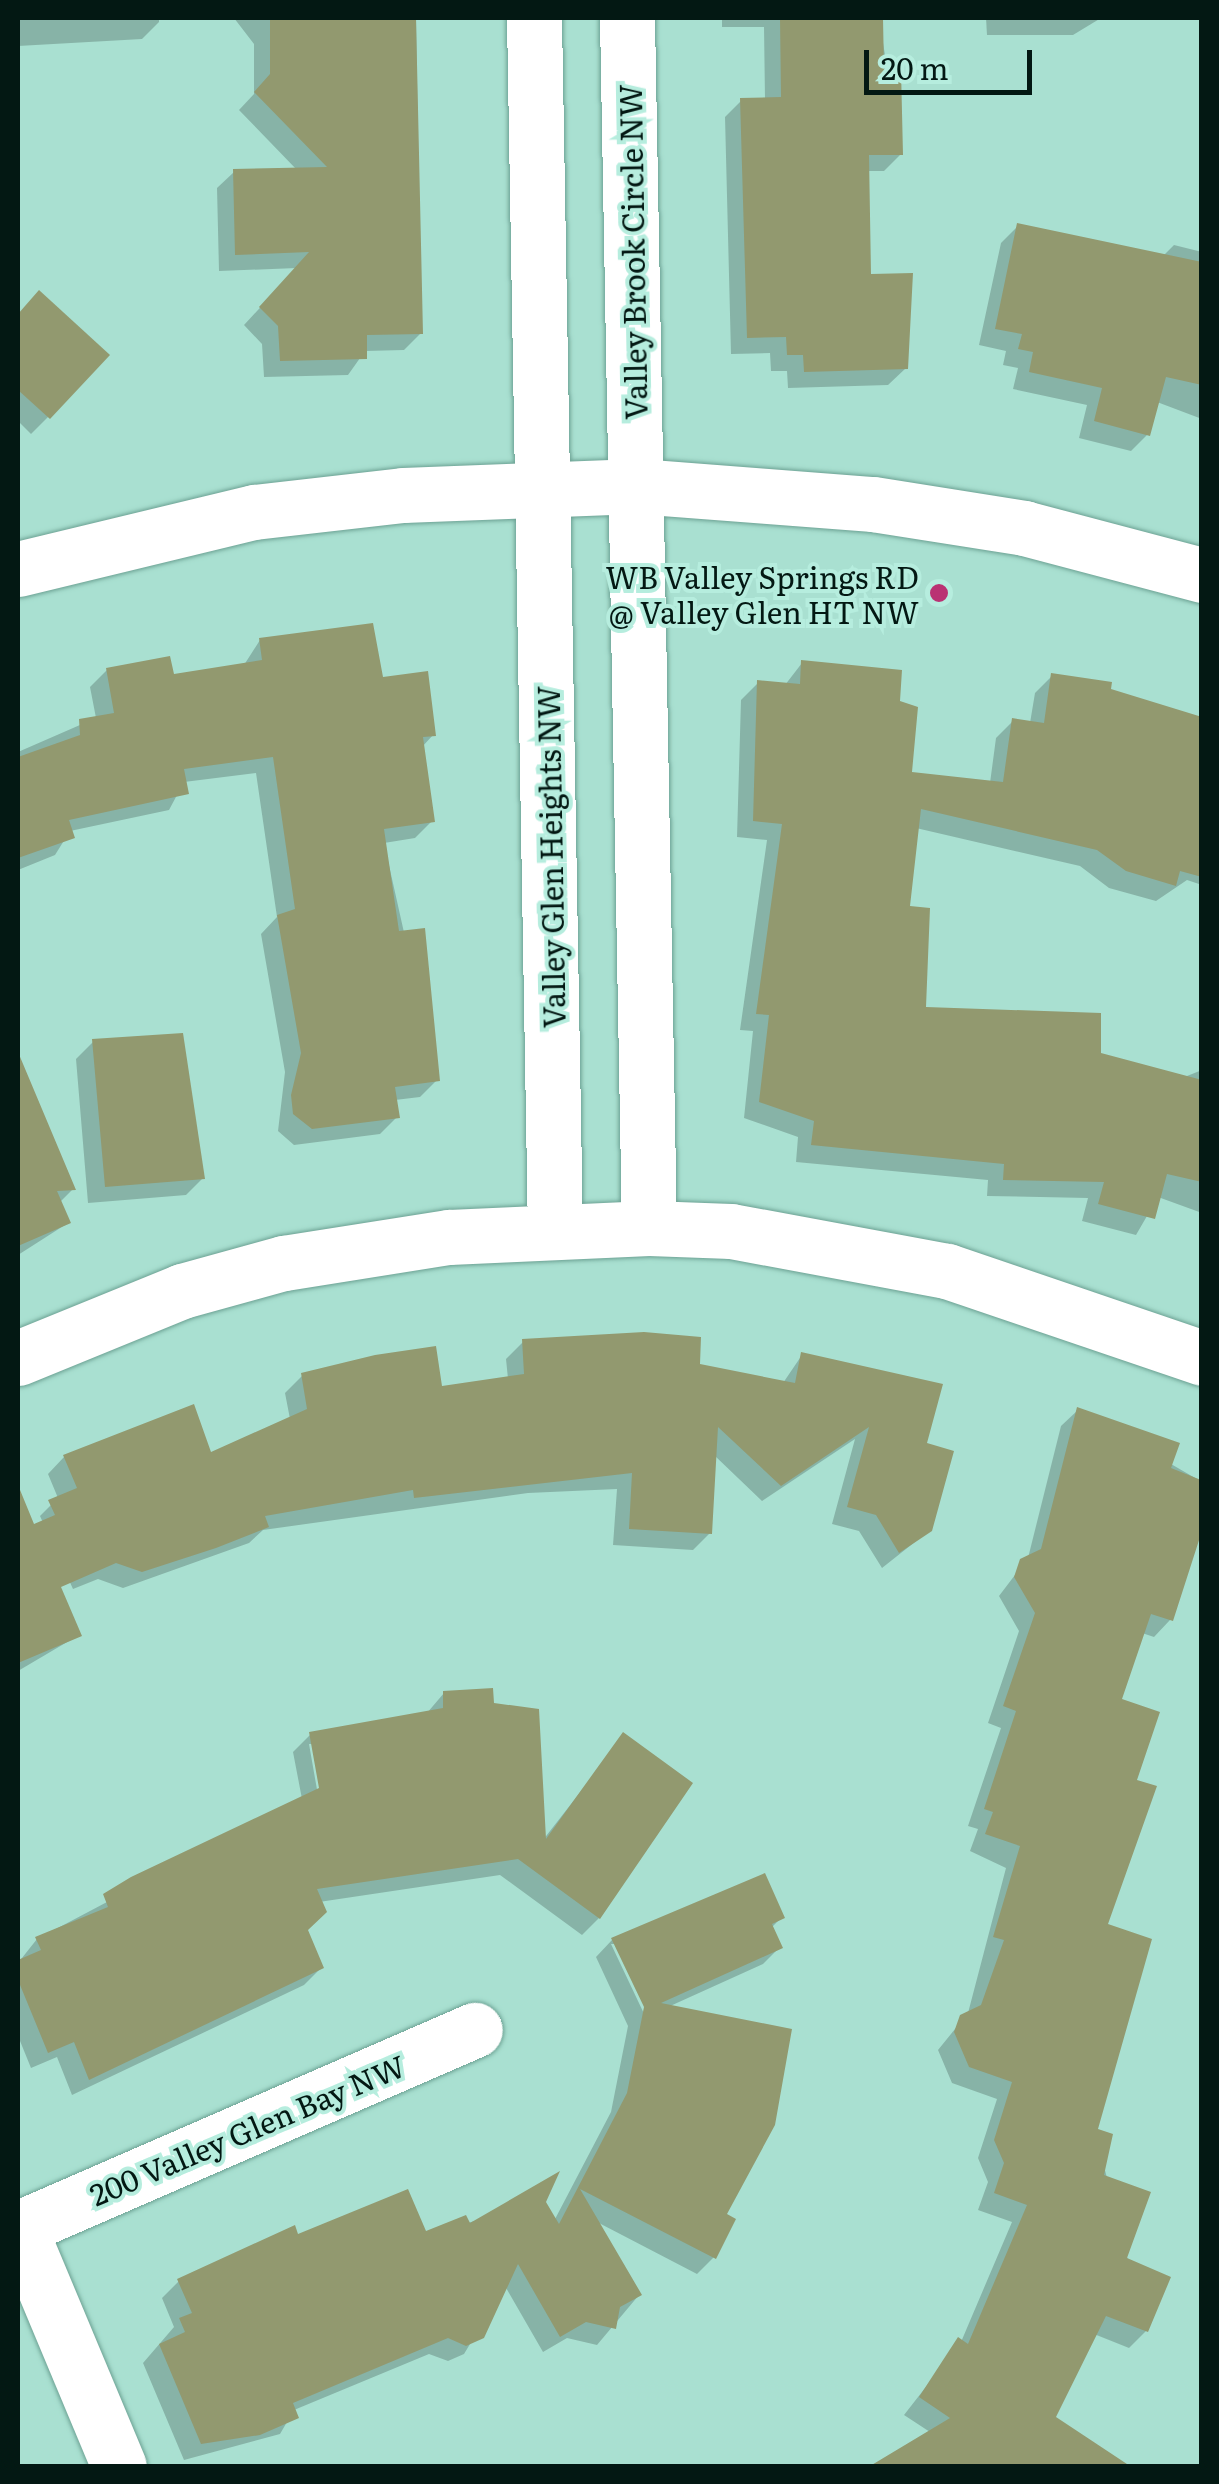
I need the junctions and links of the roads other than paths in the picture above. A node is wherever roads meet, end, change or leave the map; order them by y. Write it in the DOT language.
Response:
graph roads {
  1 [pos="534,18"];
  2 [pos="627,18"];
  3 [pos="544,486"];
  4 [pos="637,486"];
  5 [pos="18,569"];
  6 [pos="1202,575"];
  7 [pos="555,1228"];
  8 [pos="650,1228"];
  9 [pos="18,1358"];
  10 [pos="1202,1358"];
  11 [pos="475,2030"];
  12 [pos="18,2227"];
  13 [pos="119,2466"];
  1 -- 3 [label="street"];
  2 -- 4 [label="street, Valley Brook Circle NW"];
  3 -- 4 [label="street"];
  3 -- 5 [label="street"];
  3 -- 7 [label="street, Valley Glen Heights NW"];
  4 -- 6 [label="street"];
  4 -- 8 [label="street"];
  7 -- 8 [label="street"];
  7 -- 9 [label="street"];
  8 -- 10 [label="street"];
  11 -- 12 [label="street, 200 Valley Glen Bay NW"];
  12 -- 13 [label="street"];
}
